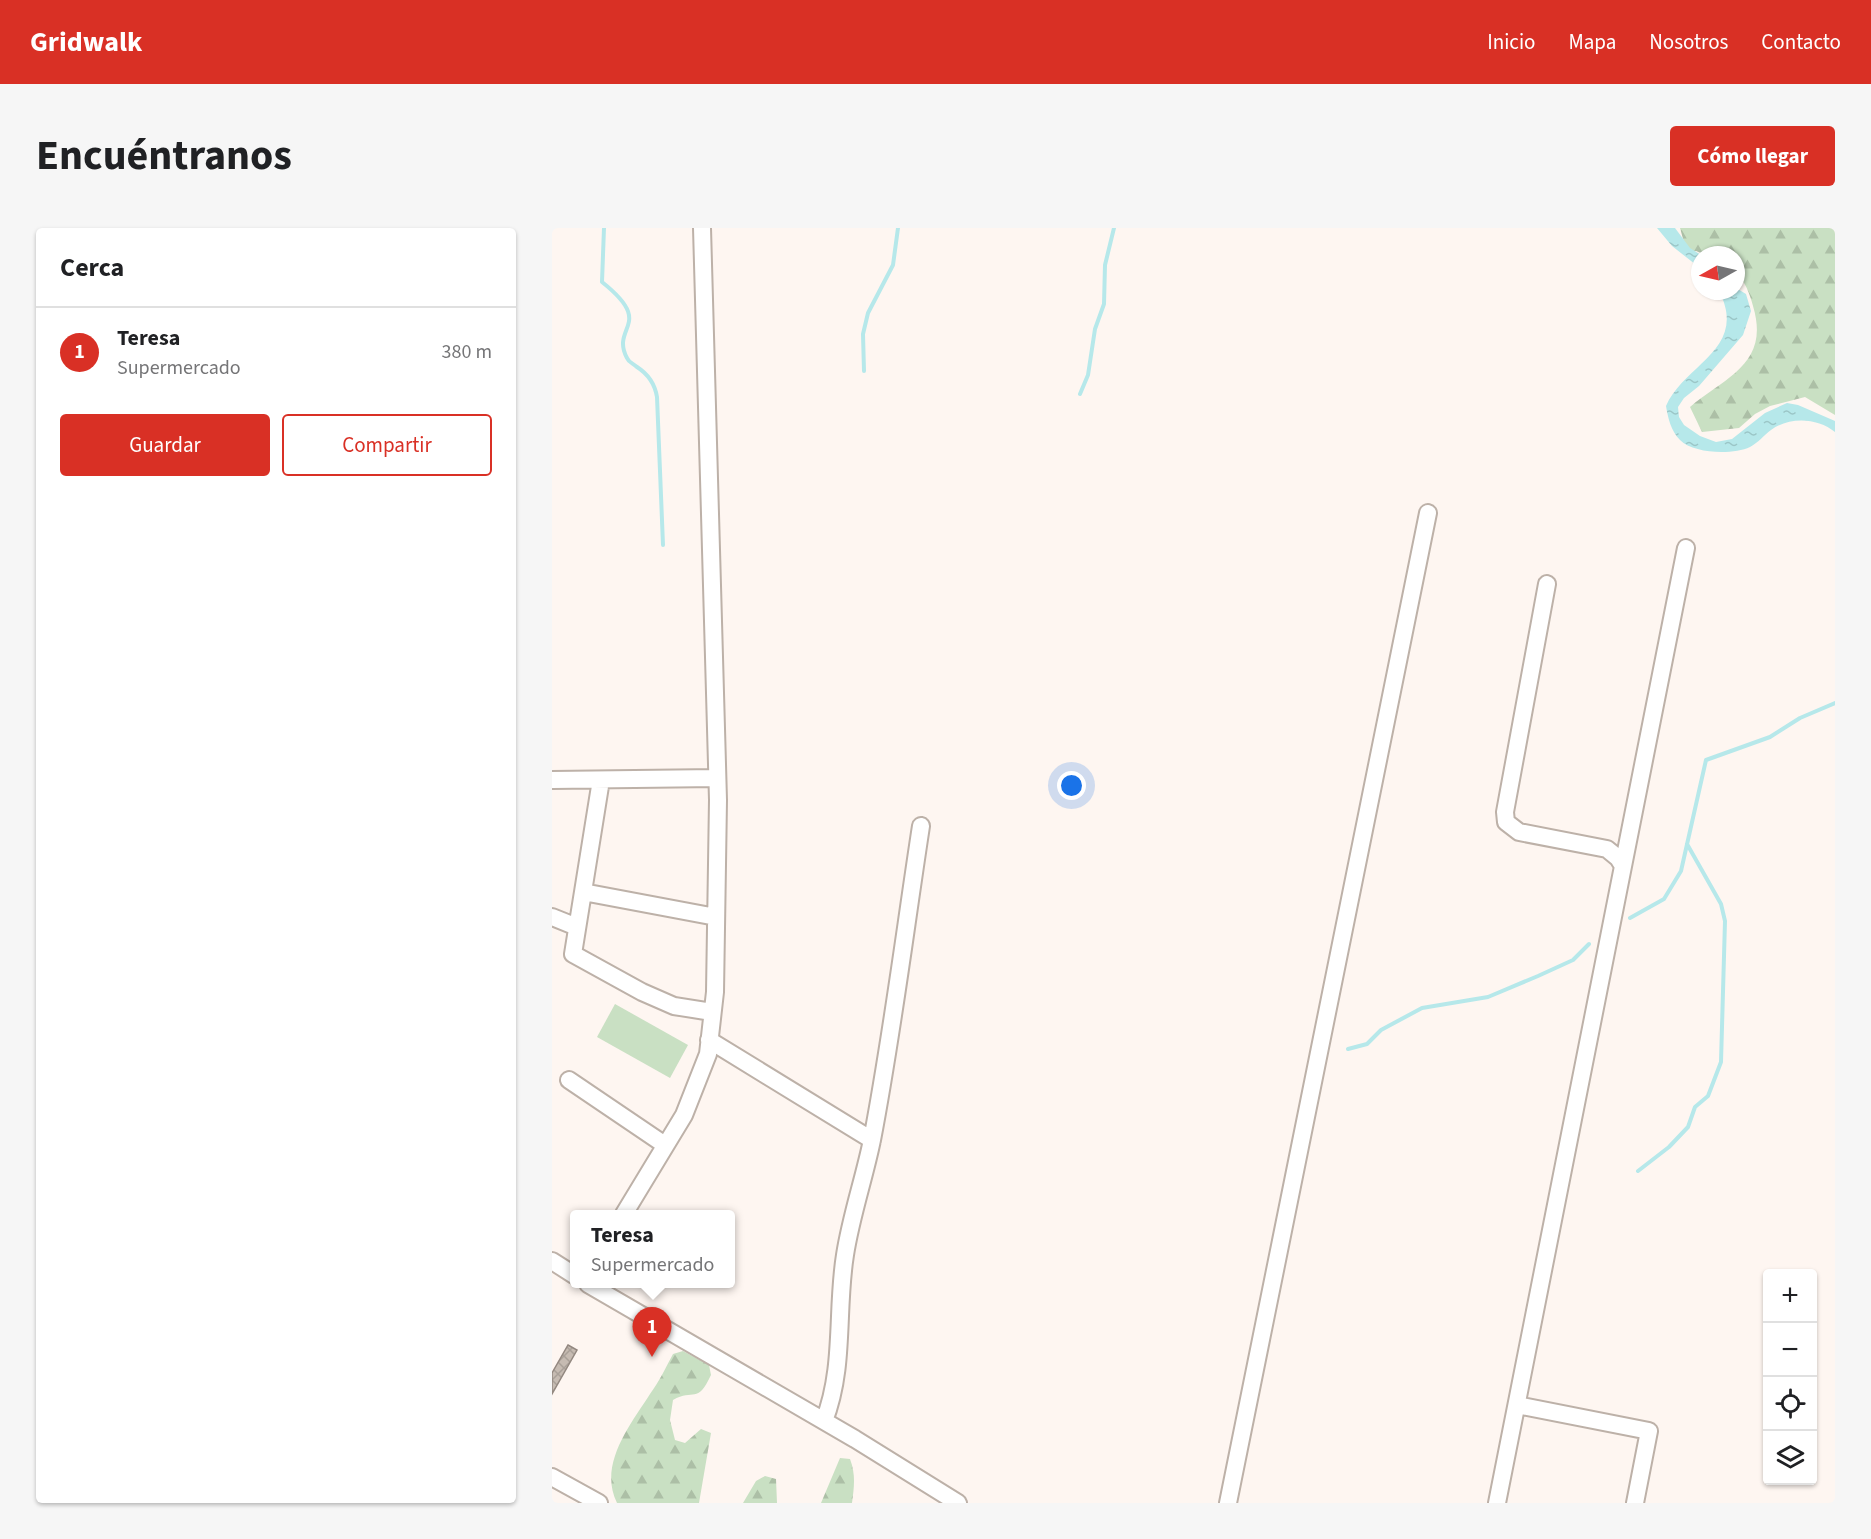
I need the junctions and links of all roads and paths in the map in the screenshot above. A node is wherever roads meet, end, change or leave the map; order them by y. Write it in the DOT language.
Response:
graph roads {
  1 [pos="702,228"];
  2 [pos="1428,513"];
  3 [pos="1686,548"];
  4 [pos="1546,584"];
  5 [pos="717,778"];
  6 [pos="552,780"];
  7 [pos="601,780"];
  8 [pos="921,826"];
  9 [pos="1623,866"];
  10 [pos="583,892"];
  11 [pos="552,916"];
  12 [pos="716,917"];
  13 [pos="578,927"];
  14 [pos="712,1012"];
  15 [pos="710,1040"];
  16 [pos="569,1080"];
  17 [pos="872,1140"];
  18 [pos="665,1145"];
  19 [pos="627,1210"];
  20 [pos="552,1261"];
  21 [pos="570,1272"];
  22 [pos="595,1288"];
  23 [pos="1516,1405"];
  24 [pos="824,1421"];
  25 [pos="552,1477"];
  26 [pos="599,1503"];
  27 [pos="957,1503"];
  28 [pos="1228,1503"];
  29 [pos="1497,1503"];
  30 [pos="1635,1503"];
  1 -- 5 [label="street"];
  2 -- 28 [label="street"];
  3 -- 9 [label="street"];
  4 -- 9 [label="street"];
  5 -- 7 [label="street"];
  5 -- 12 [label="street"];
  6 -- 7 [label="street"];
  7 -- 10 [label="street"];
  8 -- 17 [label="street"];
  9 -- 23 [label="street"];
  10 -- 12 [label="street"];
  10 -- 13 [label="street"];
  11 -- 13 [label="street"];
  12 -- 14 [label="street"];
  13 -- 14 [label="street"];
  14 -- 15 [label="street"];
  15 -- 17 [label="street"];
  15 -- 18 [label="street"];
  16 -- 18 [label="street"];
  17 -- 24 [label="street"];
  18 -- 19 [label="street"];
  20 -- 21 [label="street"];
  22 -- 24 [label="street"];
  23 -- 29 [label="street"];
  23 -- 30 [label="street"];
  24 -- 27 [label="street"];
  25 -- 26 [label="street"];
}
